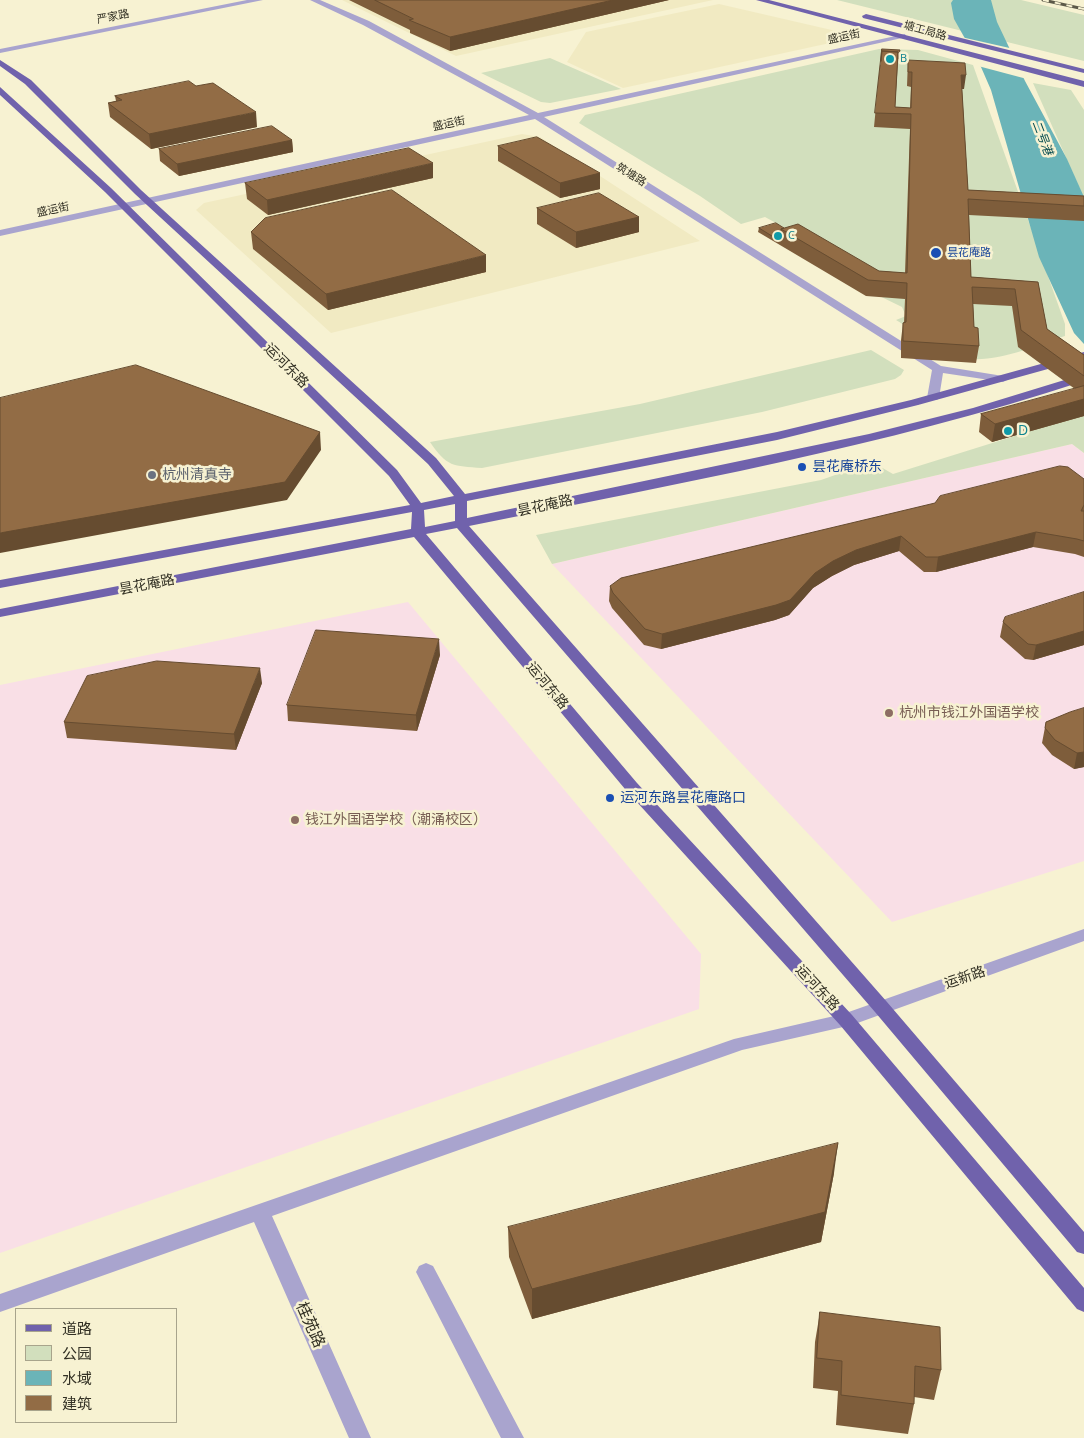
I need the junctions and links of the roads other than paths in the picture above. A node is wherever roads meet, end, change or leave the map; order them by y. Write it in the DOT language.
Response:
graph roads {
  1 [pos="235,0"];
  2 [pos="259,0"];
  3 [pos="314,0"];
  4 [pos="760,0"];
  5 [pos="856,13"];
  6 [pos="902,36"];
  7 [pos="0,44"];
  8 [pos="0,51"];
  9 [pos="0,62"];
  10 [pos="1084,71"];
  11 [pos="1084,84"];
  12 [pos="0,90"];
  13 [pos="537,116"];
  14 [pos="148,201"];
  15 [pos="125,206"];
  16 [pos="0,233"];
  17 [pos="1084,355"];
  18 [pos="938,369"];
  19 [pos="1079,378"];
  20 [pos="1003,379"];
  21 [pos="933,398"];
  22 [pos="461,497"];
  23 [pos="418,507"];
  24 [pos="460,524"];
  25 [pos="418,533"];
  26 [pos="0,584"];
  27 [pos="0,613"];
  28 [pos="1084,936"];
  29 [pos="881,1007"];
  30 [pos="846,1020"];
  31 [pos="260,1212"];
  32 [pos="1084,1246"];
  33 [pos="426,1272"];
  34 [pos="0,1303"];
  35 [pos="1084,1303"];
  36 [pos="360,1438"];
  37 [pos="513,1438"];
  1 -- 7 [label="street, 严家路"];
  2 -- 8 [label="street, 严家路"];
  3 -- 13 [label="street, 筑塘路"];
  4 -- 6 [label="main road, 塘工局路"];
  5 -- 10 [label="main road, 塘工局路"];
  6 -- 11 [label="main road, 塘工局路"];
  6 -- 13 [label="street, 盛运街"];
  9 -- 14 [label="main road, 运河东路"];
  12 -- 15 [label="main road, 运河东路"];
  13 -- 14 [label="street, 盛运街"];
  13 -- 18 [label="street, 筑塘路"];
  14 -- 15 [label="street, 盛运街"];
  14 -- 22 [label="main road, 运河东路"];
  15 -- 16 [label="street, 盛运街"];
  15 -- 23 [label="main road, 运河东路"];
  17 -- 20 [label="main road, 昙花庵路"];
  18 -- 20 [label="street, 筑塘路"];
  18 -- 21 [label="street"];
  19 -- 24 [label="main road, 昙花庵路"];
  20 -- 21 [label="main road, 昙花庵路"];
  21 -- 22 [label="main road, 昙花庵路"];
  22 -- 23 [label="main road, 昙花庵路"];
  22 -- 24 [label="main road"];
  23 -- 25 [label="main road"];
  23 -- 26 [label="main road, 昙花庵路"];
  24 -- 25 [label="main road, 昙花庵路"];
  24 -- 29 [label="main road"];
  25 -- 27 [label="main road, 昙花庵路"];
  25 -- 30 [label="main road, 运河东路"];
  28 -- 29 [label="street, 运新路"];
  29 -- 30 [label="street, 运新路"];
  29 -- 32 [label="main road"];
  30 -- 31 [label="street, 运新路"];
  30 -- 35 [label="main road, 运河东路"];
  31 -- 34 [label="street, 运新路"];
  31 -- 36 [label="street, 桂苑路"];
  33 -- 37 [label="street"];
}
